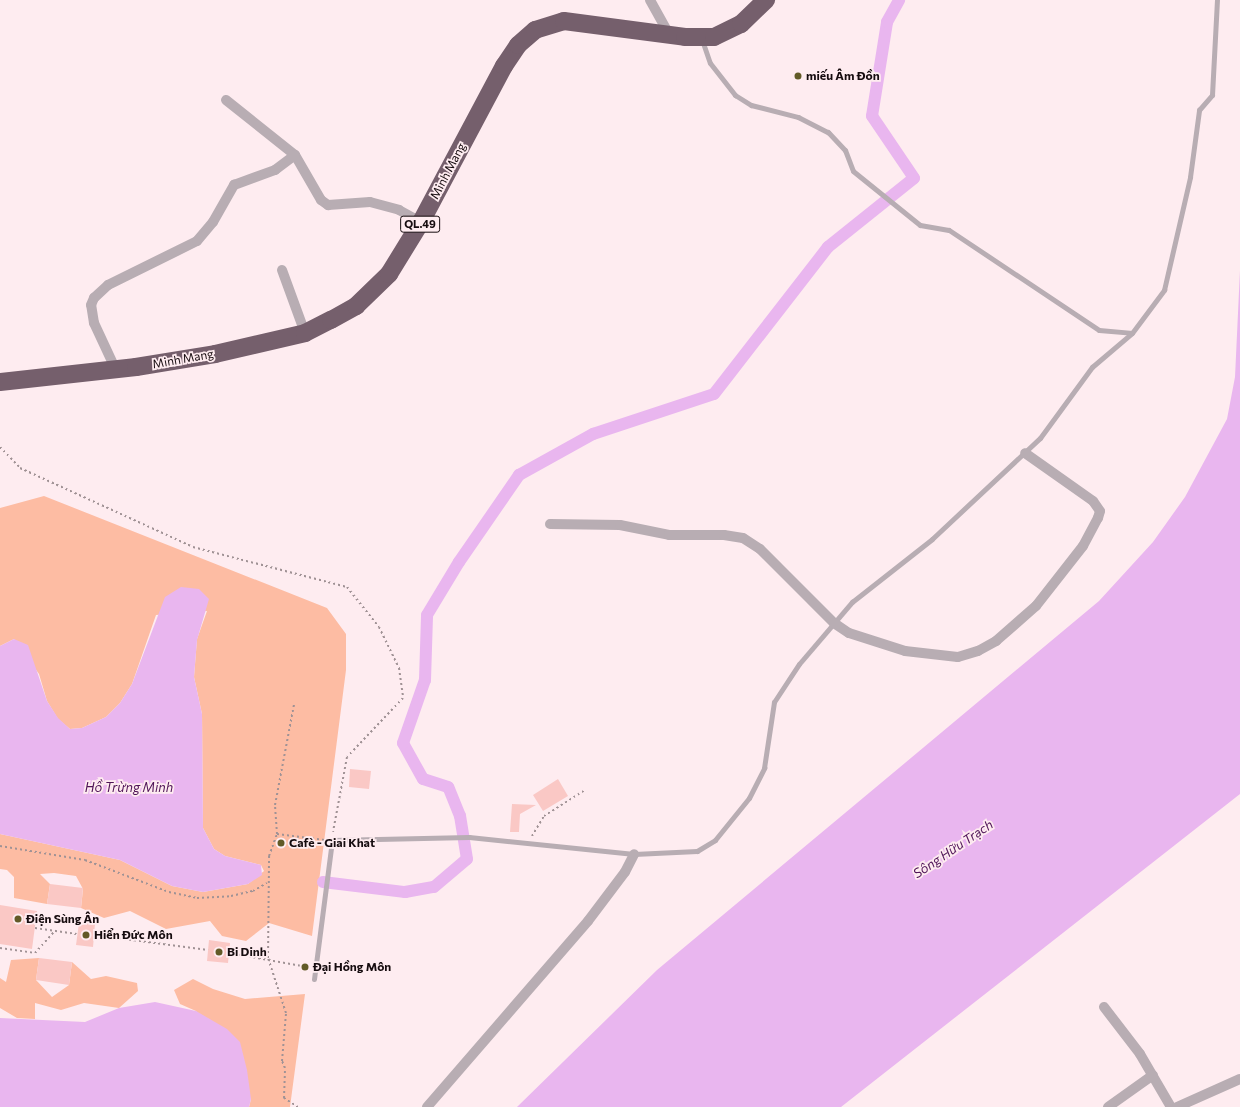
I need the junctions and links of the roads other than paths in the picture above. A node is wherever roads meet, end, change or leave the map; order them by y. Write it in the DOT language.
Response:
graph roads {
  1 [pos="650,0"];
  2 [pos="766,0"];
  3 [pos="1217,0"];
  4 [pos="670,36"];
  5 [pos="702,38"];
  6 [pos="226,100"];
  7 [pos="295,155"];
  8 [pos="421,222"];
  9 [pos="282,270"];
  10 [pos="305,333"];
  11 [pos="1132,333"];
  12 [pos="115,368"];
  13 [pos="0,382"];
  14 [pos="1025,454"];
  15 [pos="550,524"];
  16 [pos="834,623"];
  17 [pos="634,854"];
  18 [pos="314,980"];
  19 [pos="1104,1007"];
  20 [pos="1153,1075"];
  21 [pos="1240,1079"];
  22 [pos="427,1107"];
  23 [pos="1108,1107"];
  24 [pos="1171,1107"];
  25 [pos="1177,1107"];
  1 -- 4 [label="street"];
  2 -- 5 [label="highway, Minh Mang / QL.49"];
  3 -- 11 [label="lane"];
  4 -- 5 [label="highway, Minh Mang / QL.49"];
  4 -- 8 [label="highway, Minh Mang / QL.49"];
  5 -- 11 [label="lane"];
  6 -- 7 [label="street"];
  7 -- 8 [label="street"];
  7 -- 12 [label="street"];
  8 -- 10 [label="highway, Minh Mang / QL.49"];
  9 -- 10 [label="street"];
  10 -- 12 [label="highway, Minh Mang / QL.49"];
  11 -- 14 [label="lane"];
  12 -- 13 [label="highway, Minh Mang / QL.49"];
  14 -- 16 [label="lane"];
  14 -- 16 [label="street"];
  15 -- 16 [label="street"];
  16 -- 17 [label="lane"];
  17 -- 18 [label="lane"];
  17 -- 22 [label="street"];
  19 -- 20 [label="street"];
  20 -- 23 [label="street"];
  20 -- 24 [label="street"];
  21 -- 25 [label="street"];
}
